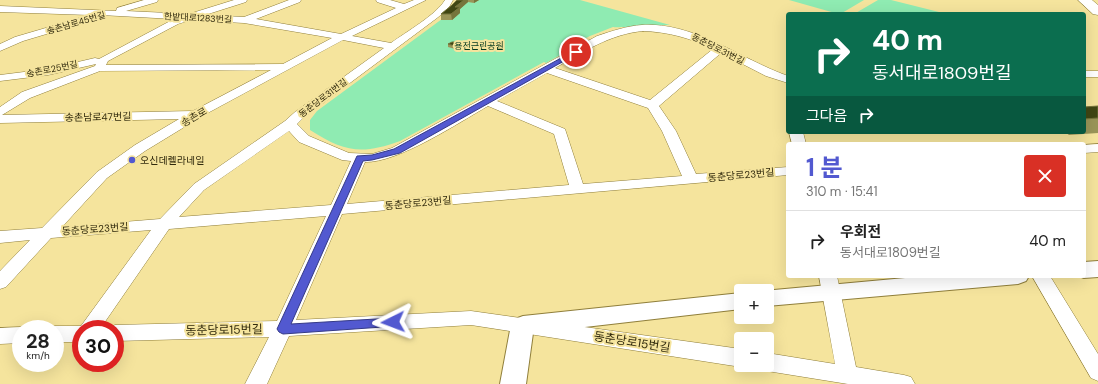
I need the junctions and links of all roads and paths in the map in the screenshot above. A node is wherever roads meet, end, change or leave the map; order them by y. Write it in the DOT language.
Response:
graph roads {
  1 [pos="154,0"];
  2 [pos="243,0"];
  3 [pos="297,0"];
  4 [pos="380,0"];
  5 [pos="422,0"];
  6 [pos="449,0"];
  7 [pos="404,7"];
  8 [pos="0,9"];
  9 [pos="110,13"];
  10 [pos="189,18"];
  11 [pos="244,20"];
  12 [pos="343,37"];
  13 [pos="394,46"];
  14 [pos="0,48"];
  15 [pos="720,49"];
  16 [pos="102,63"];
  17 [pos="285,67"];
  18 [pos="547,69"];
  19 [pos="1086,74"];
  20 [pos="1098,74"];
  21 [pos="0,78"];
  22 [pos="786,81"];
  23 [pos="487,101"];
  24 [pos="652,105"];
  25 [pos="0,112"];
  26 [pos="195,115"];
  27 [pos="0,118"];
  28 [pos="290,124"];
  29 [pos="1098,148"];
  30 [pos="1086,149"];
  31 [pos="360,158"];
  32 [pos="786,171"];
  33 [pos="691,179"];
  34 [pos="577,189"];
  35 [pos="336,210"];
  36 [pos="164,224"];
  37 [pos="48,233"];
  38 [pos="0,237"];
  39 [pos="1098,269"];
  40 [pos="1086,270"];
  41 [pos="971,278"];
  42 [pos="1042,278"];
  43 [pos="0,282"];
  44 [pos="830,284"];
  45 [pos="774,296"];
  46 [pos="734,302"];
  47 [pos="95,320"];
  48 [pos="524,325"];
  49 [pos="283,329"];
  50 [pos="124,333"];
  51 [pos="12,335"];
  52 [pos="0,336"];
  53 [pos="734,357"];
  54 [pos="774,363"];
  55 [pos="1098,372"];
  56 [pos="847,374"];
  57 [pos="256,384"];
  58 [pos="513,384"];
  59 [pos="904,384"];
  1 -- 9 [label="street, 송촌남로45번길"];
  2 -- 10 [label="street"];
  3 -- 11 [label="street"];
  4 -- 7 [label="street"];
  5 -- 7 [label="street, 송촌로"];
  6 -- 13 [label="street, 동춘당로31번길"];
  7 -- 12 [label="street, 송촌로"];
  8 -- 9 [label="street, 한밭대로1283번길"];
  9 -- 10 [label="street, 한밭대로1283번길"];
  9 -- 14 [label="street, 송촌남로45번길"];
  10 -- 11 [label="street, 한밭대로1283번길"];
  10 -- 16 [label="street"];
  11 -- 12 [label="street, 한밭대로1283번길"];
  12 -- 13 [label="street, 한밭대로1283번길"];
  12 -- 17 [label="street, 송촌로"];
  13 -- 28 [label="street, 동춘당로31번길"];
  15 -- 18 [label="street, 동춘당로31번길"];
  15 -- 22 [label="street, 동춘당로31번길"];
  15 -- 24 [label="street"];
  16 -- 17 [label="street"];
  16 -- 21 [label="street, 송촌로25번길"];
  16 -- 25 [label="street"];
  17 -- 26 [label="street, 송촌로"];
  18 -- 23 [label="street, 동춘당로31번길"];
  18 -- 24 [label="street"];
  19 -- 20 [label="street"];
  23 -- 31 [label="street, 동춘당로31번길"];
  23 -- 34 [label="street"];
  24 -- 33 [label="street"];
  26 -- 27 [label="street, 송촌남로47번길"];
  26 -- 37 [label="street, 송촌로"];
  28 -- 31 [label="street, 동춘당로31번길"];
  28 -- 36 [label="street"];
  29 -- 30 [label="street"];
  31 -- 35 [label="street"];
  32 -- 33 [label="street, 동춘당로23번길"];
  33 -- 34 [label="street, 동춘당로23번길"];
  34 -- 35 [label="street, 동춘당로23번길"];
  35 -- 36 [label="street, 동춘당로23번길"];
  35 -- 49 [label="street"];
  36 -- 37 [label="street, 동춘당로23번길"];
  36 -- 47 [label="street"];
  37 -- 38 [label="street, 동춘당로23번길"];
  37 -- 43 [label="street, 송촌로"];
  39 -- 40 [label="street"];
  41 -- 44 [label="street"];
  42 -- 55 [label="street"];
  44 -- 45 [label="street"];
  44 -- 56 [label="street"];
  46 -- 48 [label="street, 동춘당로15번길"];
  48 -- 49 [label="street, 동춘당로15번길"];
  48 -- 53 [label="street, 동춘당로15번길"];
  48 -- 58 [label="street"];
  49 -- 50 [label="street, 동춘당로15번길"];
  49 -- 57 [label="street"];
  51 -- 52 [label="street"];
  54 -- 56 [label="street"];
  56 -- 59 [label="street"];
}
